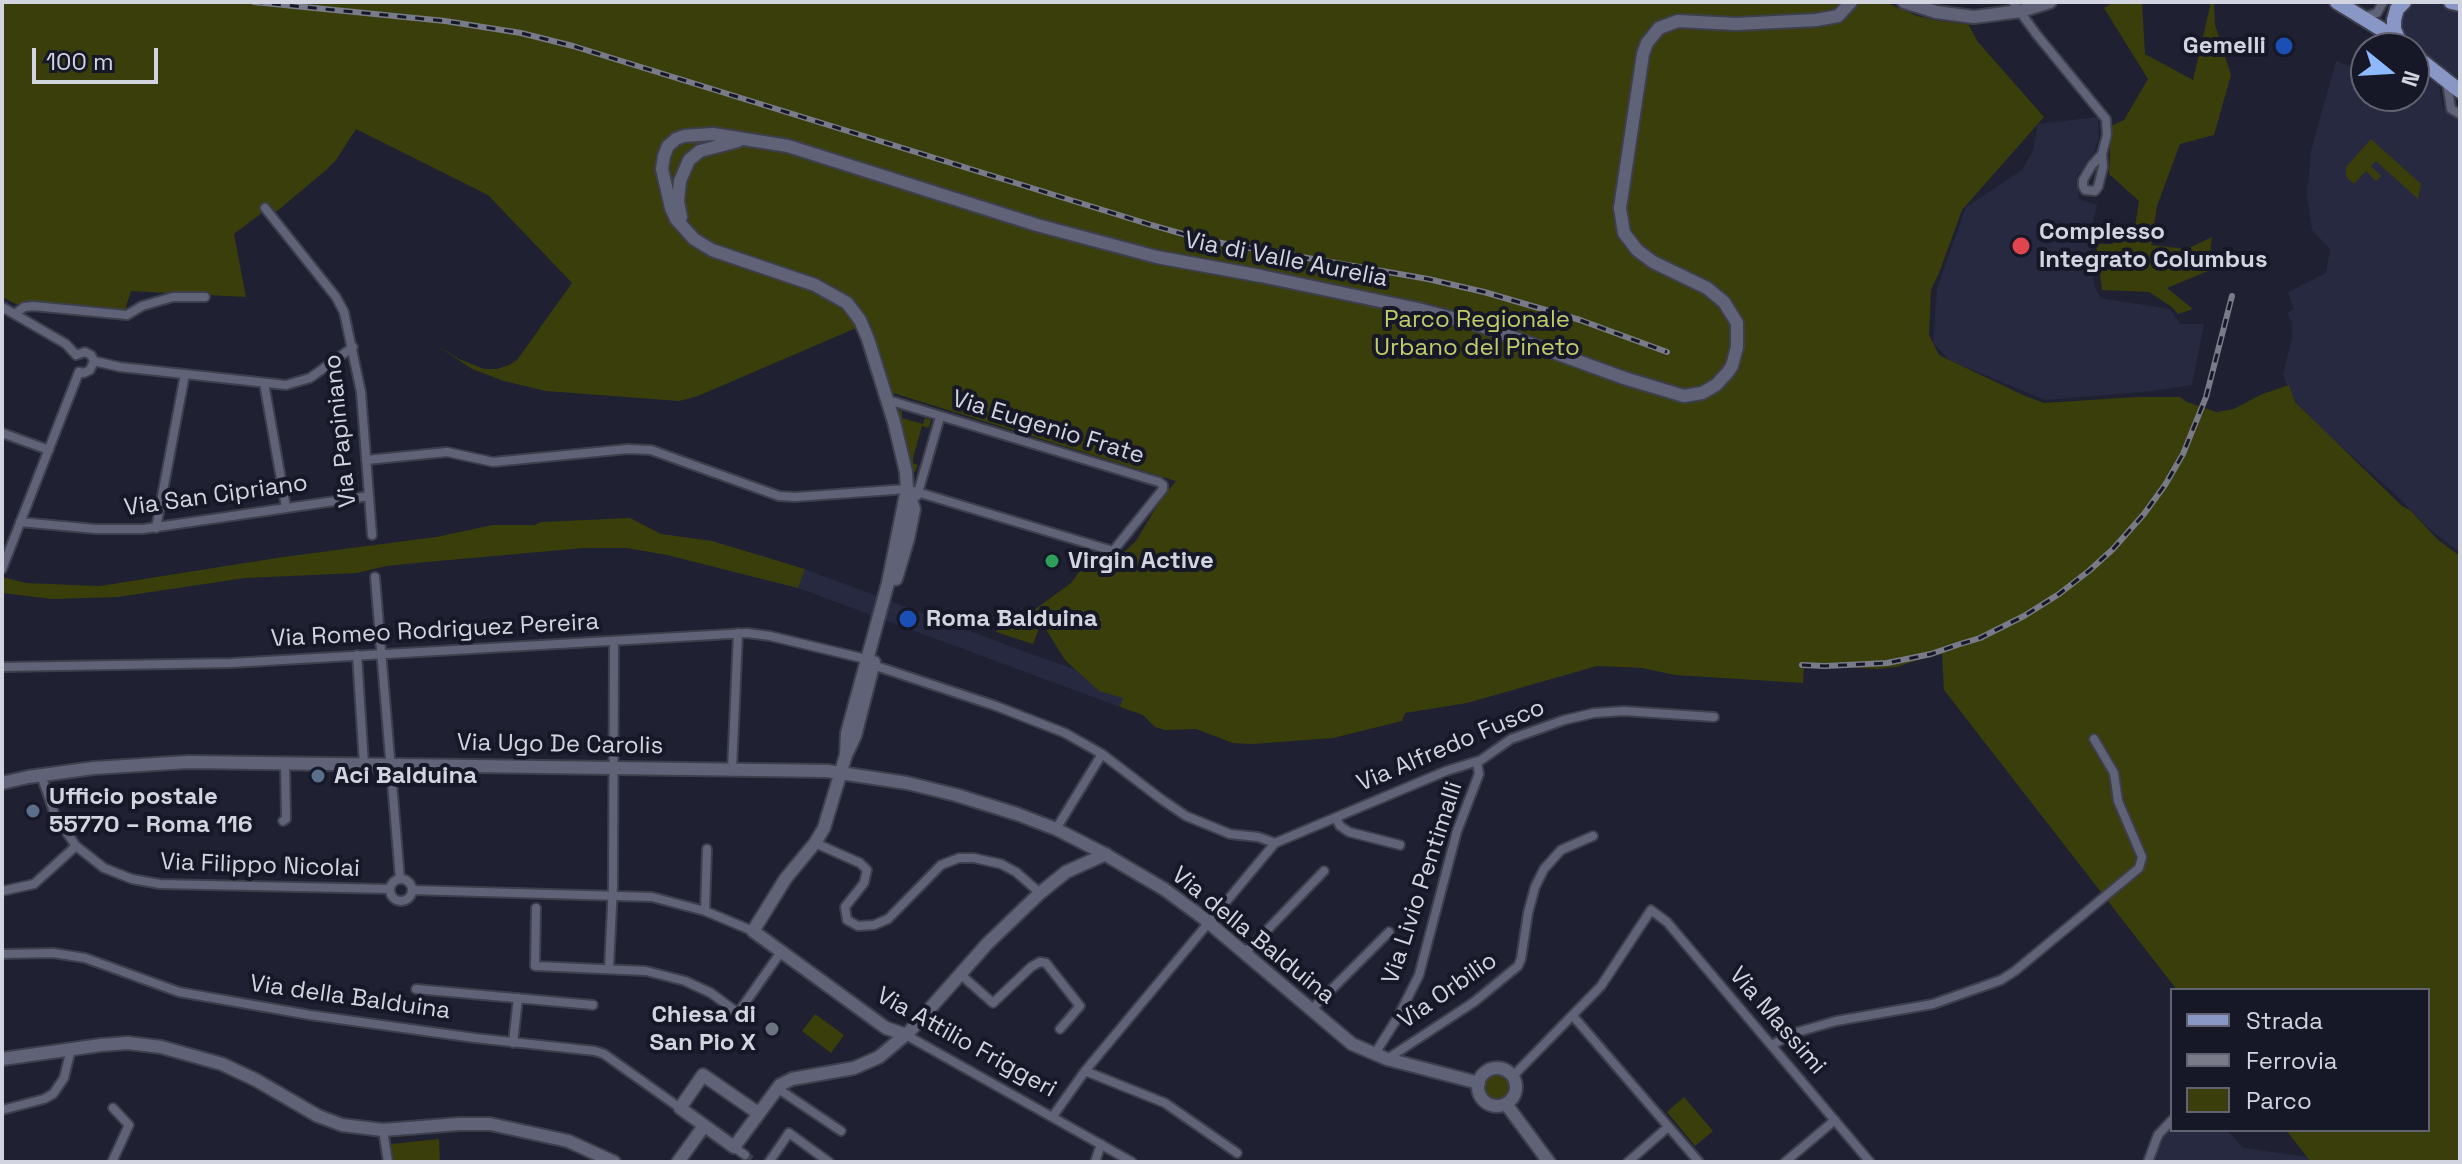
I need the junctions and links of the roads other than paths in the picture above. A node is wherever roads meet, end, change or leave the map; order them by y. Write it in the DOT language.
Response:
graph roads {
  1 [pos="1843,2"];
  2 [pos="1851,2"];
  3 [pos="1904,2"];
  4 [pos="2050,2"];
  5 [pos="2337,2"];
  6 [pos="2383,2"];
  7 [pos="2404,2"];
  8 [pos="2451,2"];
  9 [pos="2460,4"];
  10 [pos="2017,7"];
  11 [pos="2362,17"];
  12 [pos="1825,19"];
  13 [pos="2383,32"];
  14 [pos="2396,32"];
  15 [pos="2430,68"];
  16 [pos="2454,87"];
  17 [pos="2460,114"];
  18 [pos="754,140"];
  19 [pos="2102,154"];
  20 [pos="265,208"];
  21 [pos="687,231"];
  22 [pos="205,297"];
  23 [pos="2,307"];
  24 [pos="16,313"];
  25 [pos="353,347"];
  26 [pos="76,355"];
  27 [pos="94,361"];
  28 [pos="79,372"];
  29 [pos="185,374"];
  30 [pos="264,383"];
  31 [pos="888,400"];
  32 [pos="940,417"];
  33 [pos="2,433"];
  34 [pos="49,450"];
  35 [pos="366,460"];
  36 [pos="912,491"];
  37 [pos="369,496"];
  38 [pos="286,507"];
  39 [pos="20,522"];
  40 [pos="156,528"];
  41 [pos="372,535"];
  42 [pos="2,569"];
  43 [pos="375,577"];
  44 [pos="886,603"];
  45 [pos="738,633"];
  46 [pos="614,641"];
  47 [pos="382,654"];
  48 [pos="357,655"];
  49 [pos="870,662"];
  50 [pos="2,667"];
  51 [pos="1714,717"];
  52 [pos="2094,739"];
  53 [pos="1102,754"];
  54 [pos="1477,762"];
  55 [pos="285,763"];
  56 [pos="364,765"];
  57 [pos="391,765"];
  58 [pos="614,767"];
  59 [pos="732,770"];
  60 [pos="842,771"];
  61 [pos="41,775"];
  62 [pos="2,783"];
  63 [pos="1336,818"];
  64 [pos="283,821"];
  65 [pos="1056,829"];
  66 [pos="1593,836"];
  67 [pos="815,843"];
  68 [pos="1275,843"];
  69 [pos="1400,845"];
  70 [pos="76,846"];
  71 [pos="707,849"];
  72 [pos="1106,854"];
  73 [pos="1324,871"];
  74 [pos="400,879"];
  75 [pos="390,889"];
  76 [pos="412,890"];
  77 [pos="2,891"];
  78 [pos="1040,893"];
  79 [pos="612,894"];
  80 [pos="536,908"];
  81 [pos="705,911"];
  82 [pos="1208,922"];
  83 [pos="753,931"];
  84 [pos="1389,932"];
  85 [pos="781,952"];
  86 [pos="1245,953"];
  87 [pos="2,954"];
  88 [pos="609,968"];
  89 [pos="960,974"];
  90 [pos="416,989"];
  91 [pos="518,998"];
  92 [pos="593,1005"];
  93 [pos="1311,1010"];
  94 [pos="1573,1016"];
  95 [pos="1060,1029"];
  96 [pos="906,1035"];
  97 [pos="513,1043"];
  98 [pos="1772,1045"];
  99 [pos="71,1049"];
  100 [pos="1380,1057"];
  101 [pos="2,1059"];
  102 [pos="1085,1071"];
  103 [pos="1513,1076"];
  104 [pos="1479,1083"];
  105 [pos="777,1088"];
  106 [pos="1506,1104"];
  107 [pos="113,1108"];
  108 [pos="680,1108"];
  109 [pos="2,1110"];
  110 [pos="758,1113"];
  111 [pos="1053,1116"];
  112 [pos="1835,1120"];
  113 [pos="2170,1122"];
  114 [pos="704,1126"];
  115 [pos="1668,1127"];
  116 [pos="383,1130"];
  117 [pos="841,1131"];
  118 [pos="1101,1144"];
  119 [pos="734,1147"];
  120 [pos="1237,1153"];
  121 [pos="745,1155"];
  122 [pos="112,1162"];
  123 [pos="388,1162"];
  124 [pos="614,1162"];
  125 [pos="678,1162"];
  126 [pos="769,1162"];
  127 [pos="829,1162"];
  128 [pos="1095,1162"];
  129 [pos="1132,1162"];
  130 [pos="1549,1162"];
  131 [pos="1628,1162"];
  132 [pos="1699,1162"];
  133 [pos="1785,1162"];
  134 [pos="1870,1162"];
  135 [pos="2148,1162"];
  1 -- 12 [label="street"];
  2 -- 12 [label="street"];
  3 -- 10 [label="street"];
  4 -- 10 [label="street"];
  5 -- 11 [label="main road"];
  6 -- 11 [label="street"];
  7 -- 14 [label="main road"];
  8 -- 9 [label="main road"];
  10 -- 19 [label="street"];
  11 -- 13 [label="main road"];
  12 -- 18 [label="street, Via di Valle Aurelia"];
  15 -- 16 [label="main road"];
  16 -- 17 [label="street"];
  18 -- 21 [label="street, Via di Valle Aurelia"];
  18 -- 21 [label="street, Via di Valle Aurelia"];
  20 -- 25 [label="street, Via Papiniano"];
  21 -- 31 [label="street"];
  22 -- 24 [label="street"];
  23 -- 24 [label="street"];
  24 -- 26 [label="street"];
  25 -- 30 [label="street"];
  25 -- 35 [label="street, Via Papiniano"];
  26 -- 27 [label="street"];
  26 -- 28 [label="street"];
  27 -- 28 [label="street"];
  27 -- 29 [label="street"];
  28 -- 34 [label="street"];
  29 -- 30 [label="street"];
  29 -- 40 [label="street"];
  30 -- 38 [label="street"];
  31 -- 32 [label="street, Via Eugenio Frate"];
  31 -- 36 [label="street"];
  32 -- 36 [label="street"];
  32 -- 36 [label="street, Via Eugenio Frate"];
  33 -- 34 [label="street"];
  34 -- 39 [label="street"];
  35 -- 36 [label="street"];
  35 -- 37 [label="street, Via Papiniano"];
  36 -- 44 [label="street"];
  36 -- 44 [label="street"];
  37 -- 38 [label="street, Via San Cipriano"];
  37 -- 41 [label="street, Via Papiniano"];
  38 -- 40 [label="street, Via San Cipriano"];
  39 -- 40 [label="street, Via San Cipriano"];
  39 -- 42 [label="street"];
  43 -- 47 [label="street"];
  44 -- 49 [label="street"];
  45 -- 46 [label="street, Via Romeo Rodriguez Pereira"];
  45 -- 49 [label="street, Via Romeo Rodriguez Pereira"];
  45 -- 59 [label="street"];
  46 -- 47 [label="street, Via Romeo Rodriguez Pereira"];
  46 -- 58 [label="street"];
  47 -- 48 [label="street, Via Romeo Rodriguez Pereira"];
  47 -- 57 [label="street"];
  48 -- 50 [label="street, Via Romeo Rodriguez Pereira"];
  48 -- 56 [label="street"];
  49 -- 53 [label="street, Via Romeo Rodriguez Pereira"];
  49 -- 60 [label="street"];
  51 -- 54 [label="street, Via Alfredo Fusco"];
  52 -- 98 [label="street"];
  53 -- 65 [label="street"];
  53 -- 68 [label="street, Via Romeo Rodriguez Pereira"];
  54 -- 63 [label="street, Via Alfredo Fusco"];
  54 -- 100 [label="street, Via Livio Pentimalli"];
  55 -- 56 [label="street, Via Ugo De Carolis"];
  55 -- 61 [label="street, Via Ugo De Carolis"];
  55 -- 64 [label="street"];
  56 -- 57 [label="street, Via Ugo De Carolis"];
  57 -- 58 [label="street, Via Ugo De Carolis"];
  57 -- 74 [label="street"];
  58 -- 59 [label="street, Via Ugo De Carolis"];
  58 -- 79 [label="street"];
  59 -- 60 [label="street, Via Ugo De Carolis"];
  60 -- 65 [label="street, Via Ugo De Carolis"];
  60 -- 67 [label="street"];
  61 -- 62 [label="street, Via Ugo De Carolis"];
  61 -- 70 [label="street, Via Filippo Nicolai"];
  63 -- 68 [label="street, Via Alfredo Fusco"];
  63 -- 69 [label="street"];
  65 -- 72 [label="street, Via Ugo De Carolis"];
  66 -- 100 [label="street, Via Orbilio"];
  67 -- 78 [label="street"];
  67 -- 83 [label="street"];
  68 -- 82 [label="street"];
  70 -- 75 [label="street, Via Filippo Nicolai"];
  70 -- 77 [label="street"];
  71 -- 81 [label="street"];
  72 -- 78 [label="street"];
  72 -- 82 [label="street, Via della Balduina"];
  73 -- 86 [label="street"];
  74 -- 75 [label="street"];
  74 -- 76 [label="street"];
  75 -- 76 [label="street"];
  76 -- 79 [label="street, Via Attilio Friggeri"];
  78 -- 89 [label="street"];
  79 -- 81 [label="street, Via Attilio Friggeri"];
  79 -- 88 [label="street"];
  80 -- 88 [label="street"];
  81 -- 83 [label="street, Via Attilio Friggeri"];
  82 -- 86 [label="street, Via della Balduina"];
  82 -- 102 [label="street"];
  83 -- 85 [label="street, Via Attilio Friggeri"];
  84 -- 93 [label="street"];
  85 -- 88 [label="street"];
  85 -- 96 [label="street, Via Attilio Friggeri"];
  86 -- 93 [label="street, Via della Balduina"];
  87 -- 97 [label="street, Via della Balduina"];
  89 -- 95 [label="street"];
  89 -- 96 [label="street"];
  90 -- 91 [label="street"];
  91 -- 92 [label="street"];
  91 -- 97 [label="street"];
  93 -- 100 [label="street, Via della Balduina"];
  94 -- 98 [label="street, Via Massimi"];
  94 -- 103 [label="street"];
  94 -- 115 [label="street"];
  96 -- 105 [label="street"];
  96 -- 111 [label="street, Via Attilio Friggeri"];
  97 -- 108 [label="street, Via della Balduina"];
  98 -- 112 [label="street, Via Massimi"];
  99 -- 101 [label="street"];
  99 -- 109 [label="street"];
  99 -- 116 [label="street"];
  100 -- 104 [label="street, Via della Balduina"];
  102 -- 111 [label="street"];
  102 -- 120 [label="street"];
  103 -- 104 [label="street"];
  103 -- 106 [label="street"];
  104 -- 106 [label="street"];
  105 -- 110 [label="street"];
  105 -- 117 [label="street"];
  106 -- 130 [label="street"];
  107 -- 122 [label="street"];
  108 -- 110 [label="street"];
  108 -- 114 [label="street"];
  110 -- 119 [label="street"];
  111 -- 118 [label="street, Via Attilio Friggeri"];
  112 -- 133 [label="street"];
  112 -- 134 [label="street, Via Massimi"];
  113 -- 135 [label="street"];
  114 -- 119 [label="street"];
  114 -- 125 [label="street"];
  115 -- 131 [label="street"];
  115 -- 132 [label="street"];
  116 -- 123 [label="street"];
  116 -- 124 [label="street"];
  118 -- 128 [label="street"];
  118 -- 129 [label="street, Via Attilio Friggeri"];
  119 -- 121 [label="street"];
  126 -- 127 [label="street"];
}
